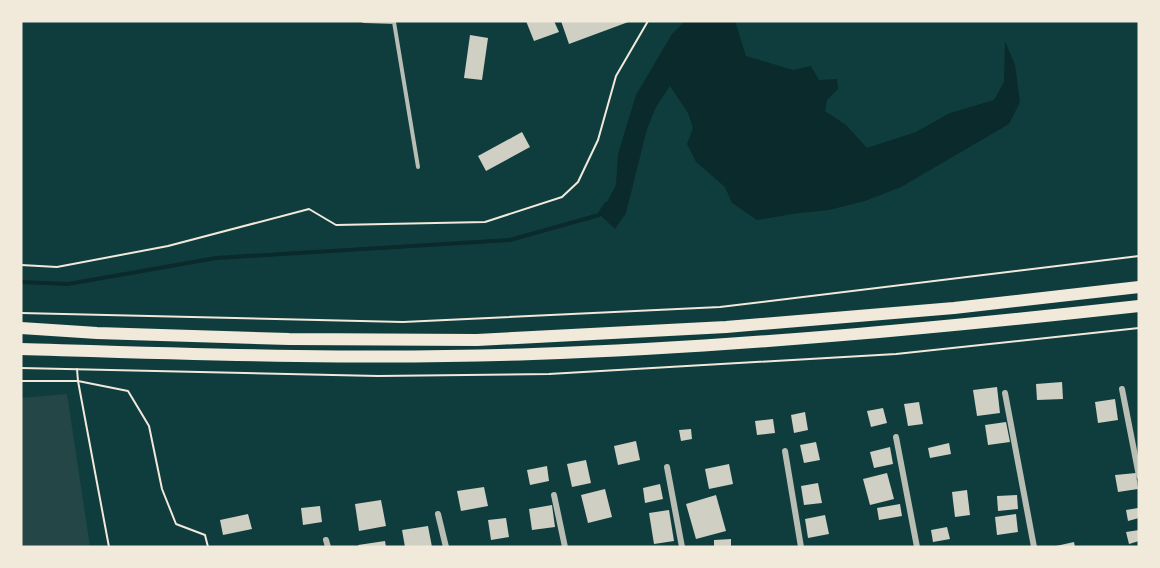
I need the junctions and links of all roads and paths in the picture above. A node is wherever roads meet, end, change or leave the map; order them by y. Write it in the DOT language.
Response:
graph roads {
  1 [pos="364,21"];
  2 [pos="648,21"];
  3 [pos="418,167"];
  4 [pos="1139,256"];
  5 [pos="21,265"];
  6 [pos="1139,287"];
  7 [pos="1139,306"];
  8 [pos="21,313"];
  9 [pos="21,328"];
  10 [pos="21,349"];
  11 [pos="76,369"];
  12 [pos="21,381"];
  13 [pos="78,381"];
  14 [pos="1122,389"];
  15 [pos="1005,393"];
  16 [pos="896,437"];
  17 [pos="785,451"];
  18 [pos="667,467"];
  19 [pos="1139,476"];
  20 [pos="554,495"];
  21 [pos="438,514"];
  22 [pos="110,547"];
  23 [pos="208,547"];
  24 [pos="446,547"];
  25 [pos="565,547"];
  26 [pos="682,547"];
  27 [pos="801,547"];
  28 [pos="917,547"];
  29 [pos="1034,547"];
  1 -- 3 [label="lane"];
  2 -- 5 [label="path"];
  4 -- 8 [label="path"];
  6 -- 9 [label="highway"];
  7 -- 10 [label="highway"];
  11 -- 13 [label="path"];
  12 -- 13 [label="path"];
  13 -- 22 [label="path"];
  13 -- 23 [label="path"];
  14 -- 19 [label="street"];
  15 -- 29 [label="street"];
  16 -- 28 [label="street"];
  17 -- 27 [label="street"];
  18 -- 26 [label="street"];
  20 -- 25 [label="street"];
  21 -- 24 [label="street"];
}
